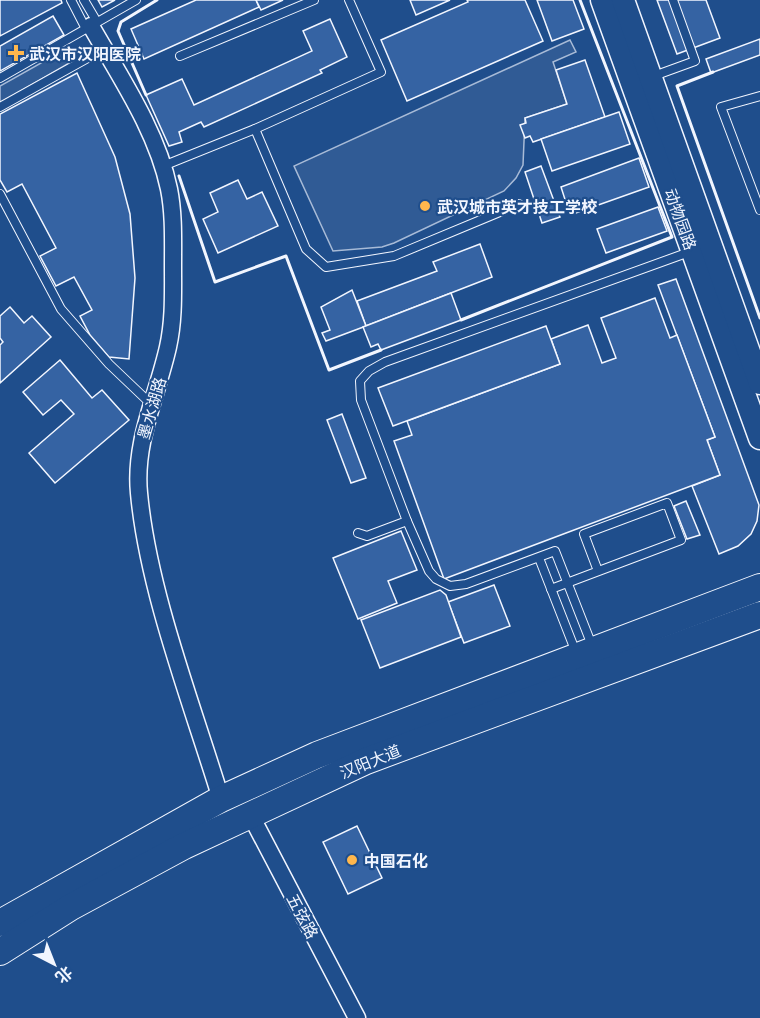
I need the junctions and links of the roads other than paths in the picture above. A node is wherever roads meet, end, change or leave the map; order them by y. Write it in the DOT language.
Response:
graph roads {
  1 [pos="70,0"];
  2 [pos="84,0"];
  3 [pos="136,0"];
  4 [pos="314,0"];
  5 [pos="349,0"];
  6 [pos="602,0"];
  7 [pos="623,0"];
  8 [pos="673,0"];
  9 [pos="92,26"];
  10 [pos="104,49"];
  11 [pos="180,56"];
  12 [pos="0,78"];
  13 [pos="651,78"];
  14 [pos="760,96"];
  15 [pos="0,107"];
  16 [pos="255,129"];
  17 [pos="163,166"];
  18 [pos="756,186"];
  19 [pos="0,194"];
  20 [pos="519,204"];
  21 [pos="760,210"];
  22 [pos="693,251"];
  23 [pos="760,384"];
  24 [pos="152,405"];
  25 [pos="760,438"];
  26 [pos="407,521"];
  27 [pos="358,533"];
  28 [pos="539,558"];
  29 [pos="598,571"];
  30 [pos="567,583"];
  31 [pos="760,587"];
  32 [pos="551,589"];
  33 [pos="760,615"];
  34 [pos="586,653"];
  35 [pos="221,800"];
  36 [pos="250,814"];
  37 [pos="0,923"];
  38 [pos="0,952"];
  39 [pos="357,1018"];
  1 -- 9 [label="lane"];
  2 -- 9 [label="lane"];
  3 -- 9 [label="lane"];
  4 -- 11 [label="lane"];
  5 -- 16 [label="lane"];
  6 -- 22 [label="street, 动物园路"];
  7 -- 13 [label="street, 动物园路"];
  8 -- 13 [label="lane"];
  9 -- 10 [label="street, 墨水湖路"];
  9 -- 12 [label="lane"];
  10 -- 15 [label="lane"];
  10 -- 17 [label="street, 墨水湖路"];
  13 -- 23 [label="street, 动物园路"];
  14 -- 18 [label="lane"];
  16 -- 17 [label="lane"];
  16 -- 20 [label="lane"];
  17 -- 24 [label="street, 墨水湖路"];
  18 -- 21 [label="lane"];
  19 -- 24 [label="lane"];
  22 -- 25 [label="street, 动物园路"];
  22 -- 26 [label="lane"];
  24 -- 35 [label="street, 墨水湖路"];
  26 -- 27 [label="lane"];
  26 -- 28 [label="lane"];
  28 -- 30 [label="lane"];
  28 -- 32 [label="lane"];
  29 -- 29 [label="lane"];
  29 -- 30 [label="lane"];
  30 -- 32 [label="lane"];
  30 -- 34 [label="lane"];
  31 -- 34 [label="main road, 汉阳大道"];
  32 -- 34 [label="lane"];
  33 -- 36 [label="main road, 汉阳大道"];
  34 -- 35 [label="main road, 汉阳大道"];
  35 -- 37 [label="main road, 汉阳大道"];
  36 -- 38 [label="main road, 汉阳大道"];
  36 -- 39 [label="street, 五弦路"];
}
